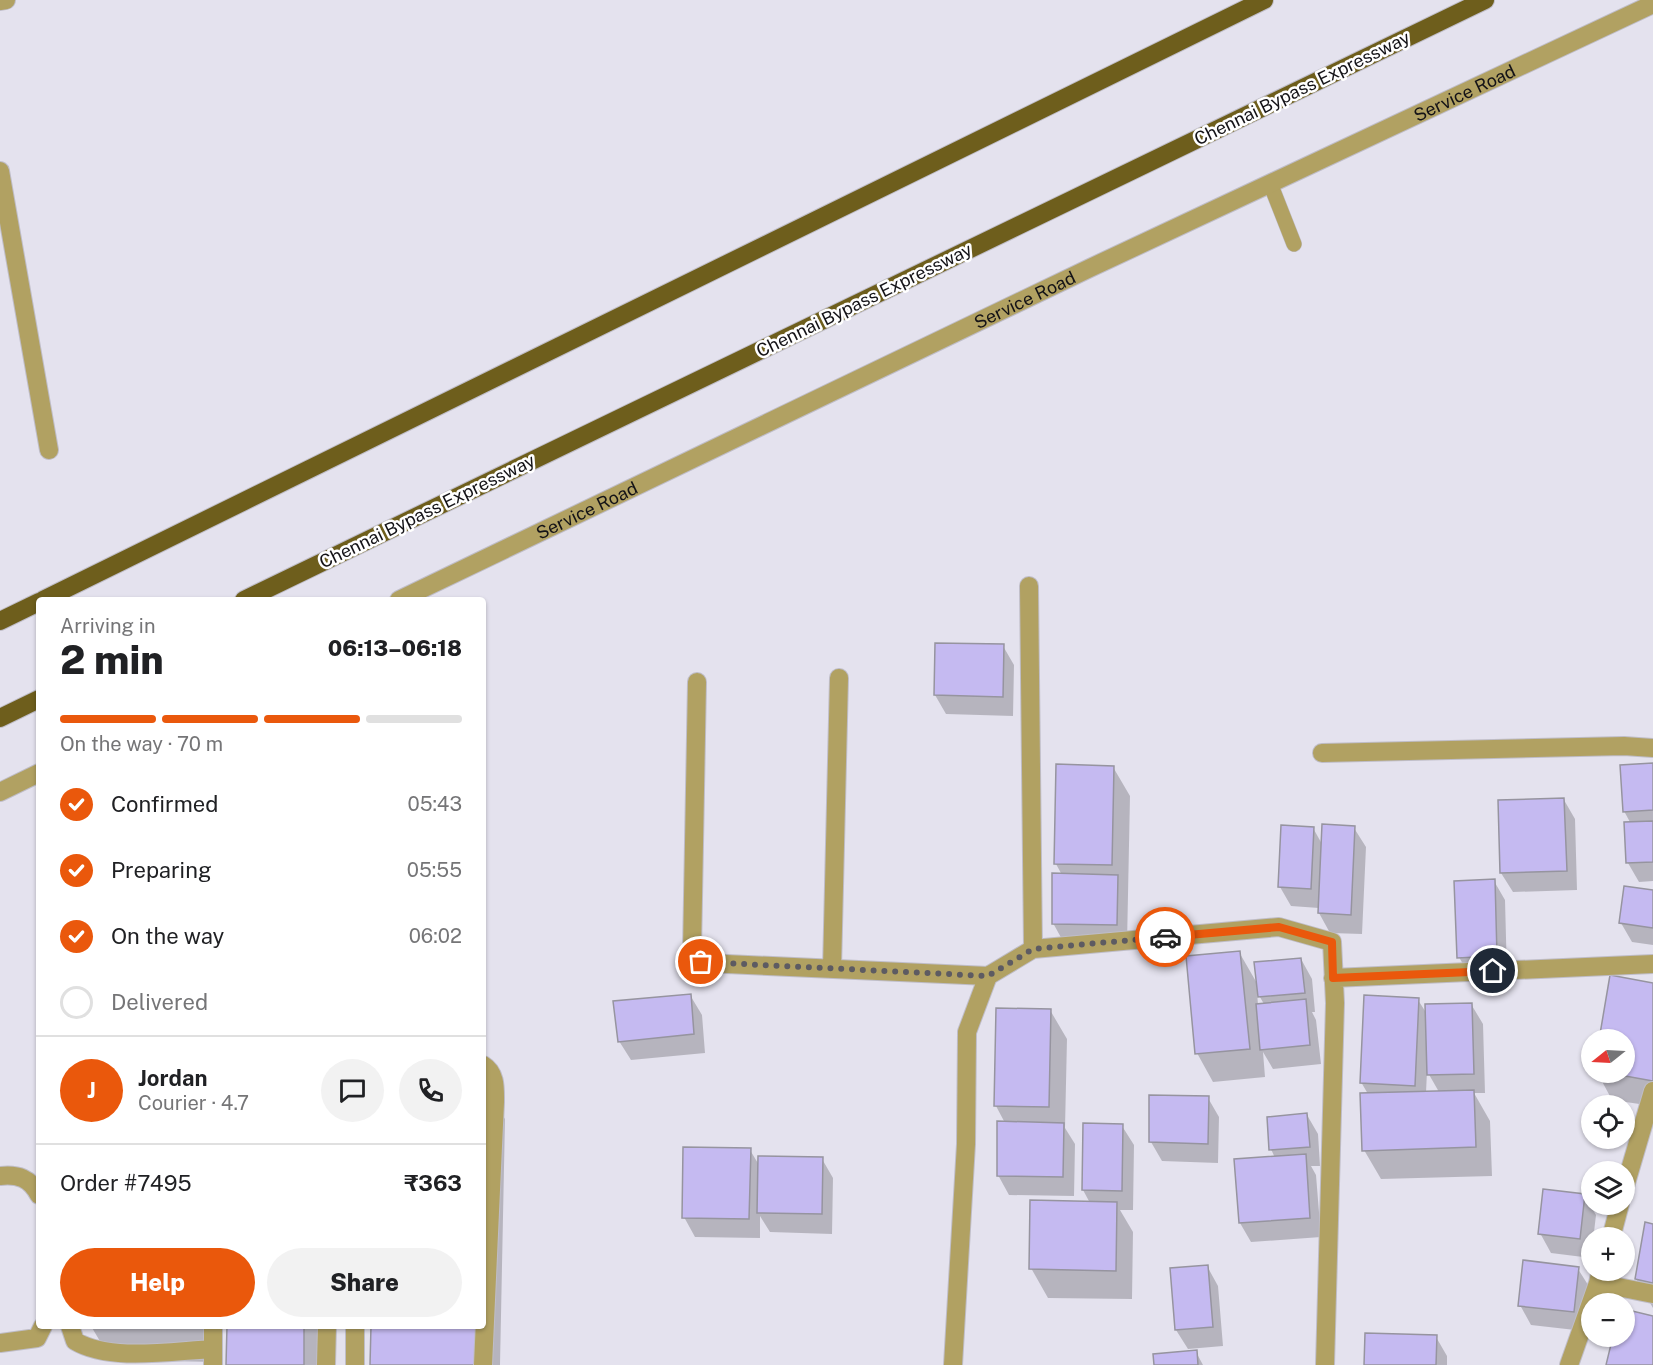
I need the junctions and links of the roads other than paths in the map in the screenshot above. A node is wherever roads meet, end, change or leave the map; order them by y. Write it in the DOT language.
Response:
graph roads {
  1 [pos="6,0"];
  2 [pos="1264,0"];
  3 [pos="1485,0"];
  4 [pos="0,1"];
  5 [pos="1653,4"];
  6 [pos="0,175"];
  7 [pos="1270,183"];
  8 [pos="1294,244"];
  9 [pos="49,450"];
  10 [pos="1029,586"];
  11 [pos="49,597"];
  12 [pos="249,597"];
  13 [pos="405,597"];
  14 [pos="36,603"];
  15 [pos="0,621"];
  16 [pos="839,678"];
  17 [pos="697,682"];
  18 [pos="36,700"];
  19 [pos="0,718"];
  20 [pos="1653,748"];
  21 [pos="1322,753"];
  22 [pos="36,774"];
  23 [pos="0,792"];
  24 [pos="1033,949"];
  25 [pos="1653,964"];
  26 [pos="832,969"];
  27 [pos="988,976"];
  28 [pos="1333,978"];
  29 [pos="486,1067"];
  30 [pos="1653,1091"];
  31 [pos="1632,1161"];
  32 [pos="0,1176"];
  33 [pos="36,1188"];
  34 [pos="1599,1281"];
  35 [pos="1612,1281"];
  36 [pos="1653,1294"];
  37 [pos="486,1299"];
  38 [pos="42,1329"];
  39 [pos="71,1329"];
  40 [pos="213,1329"];
  41 [pos="327,1329"];
  42 [pos="355,1329"];
  43 [pos="485,1329"];
  44 [pos="0,1343"];
  45 [pos="213,1357"];
  46 [pos="326,1365"];
  47 [pos="355,1365"];
  48 [pos="483,1365"];
  49 [pos="953,1365"];
  50 [pos="1325,1365"];
  51 [pos="1569,1365"];
  1 -- 4 [label="street"];
  2 -- 11 [label="highway"];
  3 -- 12 [label="highway, Chennai Bypass Expressway"];
  5 -- 7 [label="street, Service Road"];
  6 -- 9 [label="street"];
  7 -- 8 [label="lane"];
  7 -- 13 [label="street, Service Road"];
  10 -- 24 [label="street"];
  14 -- 15 [label="highway"];
  16 -- 26 [label="street"];
  17 -- 26 [label="street"];
  18 -- 19 [label="highway"];
  20 -- 21 [label="street"];
  22 -- 23 [label="street"];
  24 -- 27 [label="street"];
  24 -- 28 [label="street"];
  25 -- 28 [label="street"];
  26 -- 27 [label="street"];
  27 -- 49 [label="street"];
  28 -- 50 [label="street"];
  29 -- 37 [label="street"];
  30 -- 31 [label="street"];
  32 -- 33 [label="street"];
  34 -- 51 [label="street"];
  35 -- 36 [label="street"];
  38 -- 44 [label="street"];
  39 -- 45 [label="street"];
  40 -- 45 [label="street"];
  41 -- 46 [label="street"];
  42 -- 47 [label="street"];
  43 -- 48 [label="street"];
}
